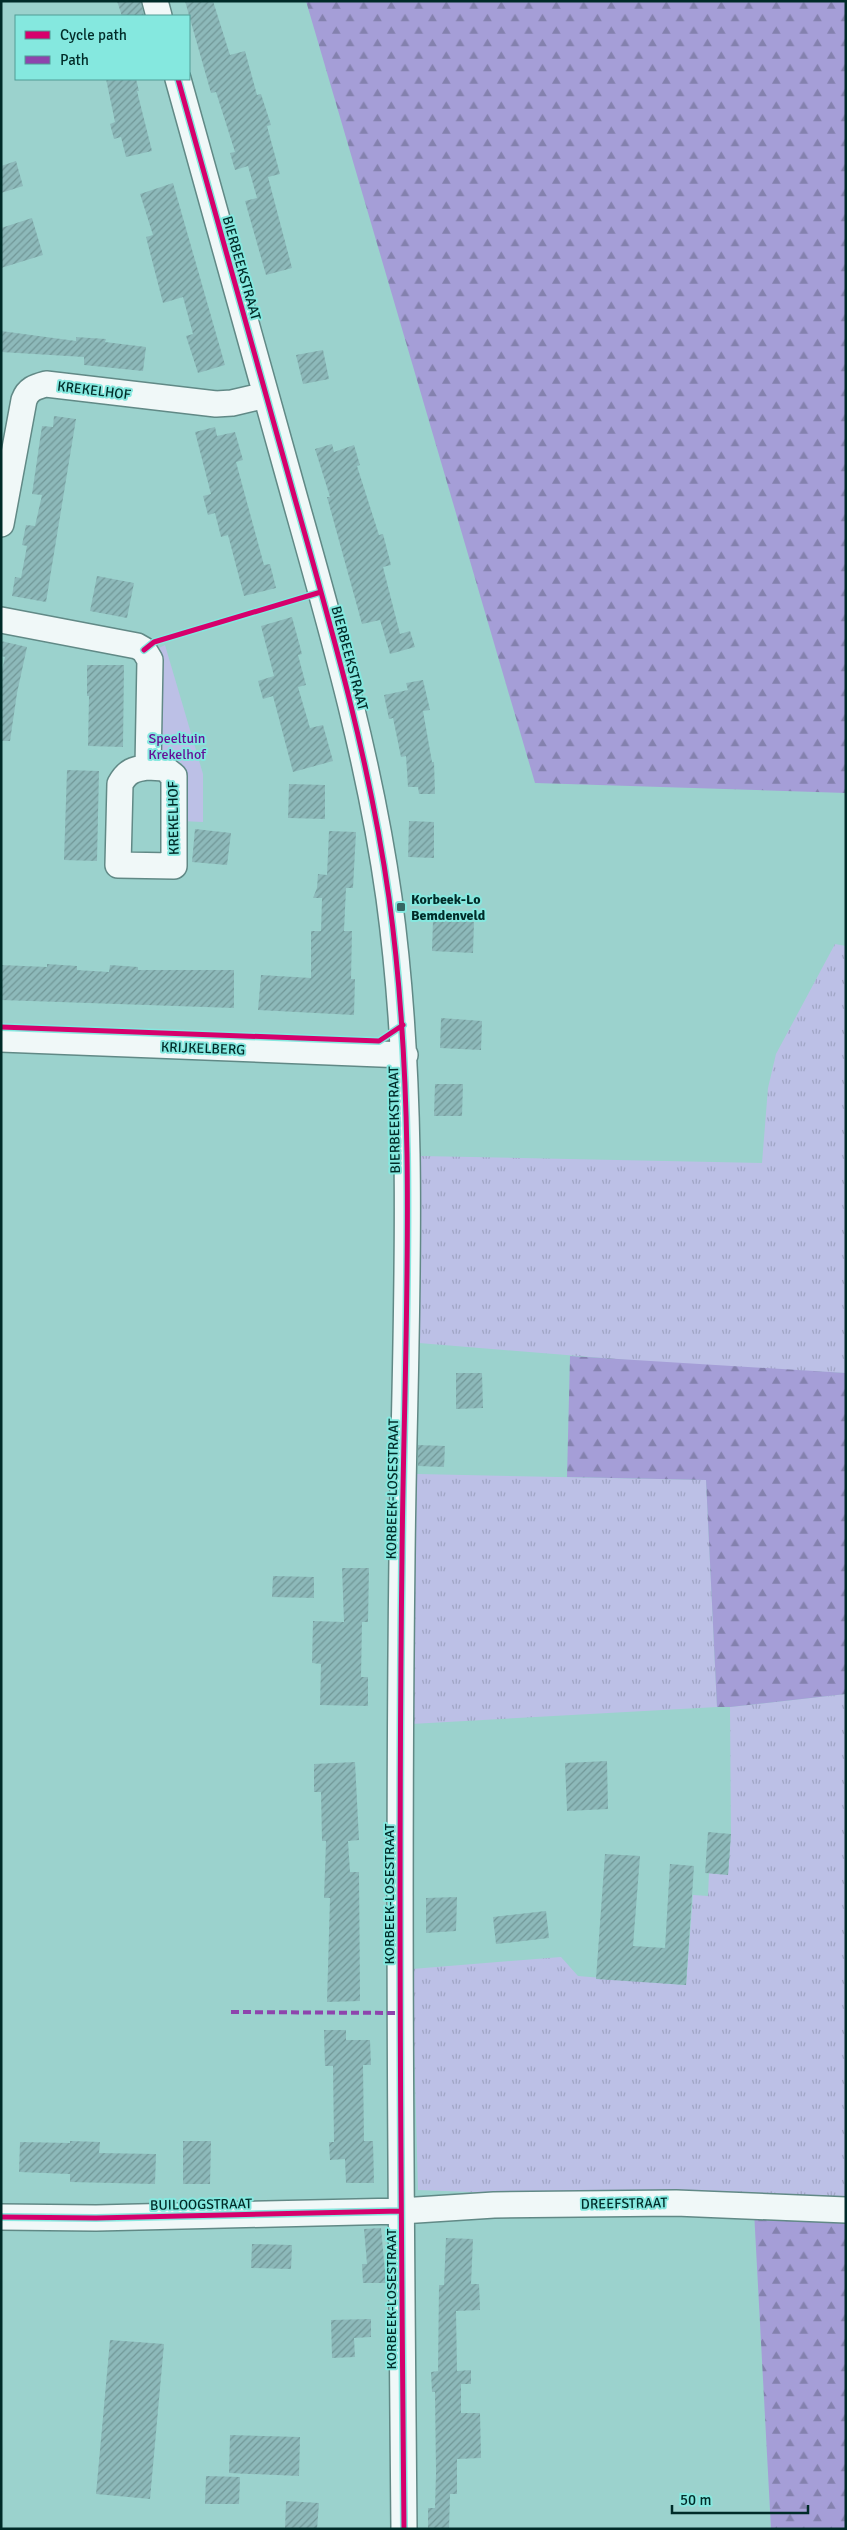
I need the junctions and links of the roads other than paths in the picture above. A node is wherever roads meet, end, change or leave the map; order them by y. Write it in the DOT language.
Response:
graph roads {
  1 [pos="155,1"];
  2 [pos="159,15"];
  3 [pos="178,80"];
  4 [pos="266,395"];
  5 [pos="1,524"];
  6 [pos="1,620"];
  7 [pos="148,767"];
  8 [pos="1,1039"];
  9 [pos="405,1055"];
  10 [pos="408,1259"];
  11 [pos="846,2210"];
  12 [pos="401,2211"];
  13 [pos="1,2217"];
  14 [pos="404,2529"];
  1 -- 2 [label="street"];
  3 -- 4 [label="street, BIERBEEKSTRAAT"];
  4 -- 5 [label="street, KREKELHOF"];
  4 -- 9 [label="street, BIERBEEKSTRAAT"];
  6 -- 7 [label="street"];
  8 -- 9 [label="street, KRIJKELBERG"];
  9 -- 10 [label="street, BIERBEEKSTRAAT"];
  10 -- 12 [label="street, KORBEEK-LOSESTRAAT"];
  11 -- 12 [label="street, DREEFSTRAAT"];
  12 -- 13 [label="street, BUILOOGSTRAAT"];
  12 -- 14 [label="street, KORBEEK-LOSESTRAAT"];
}
